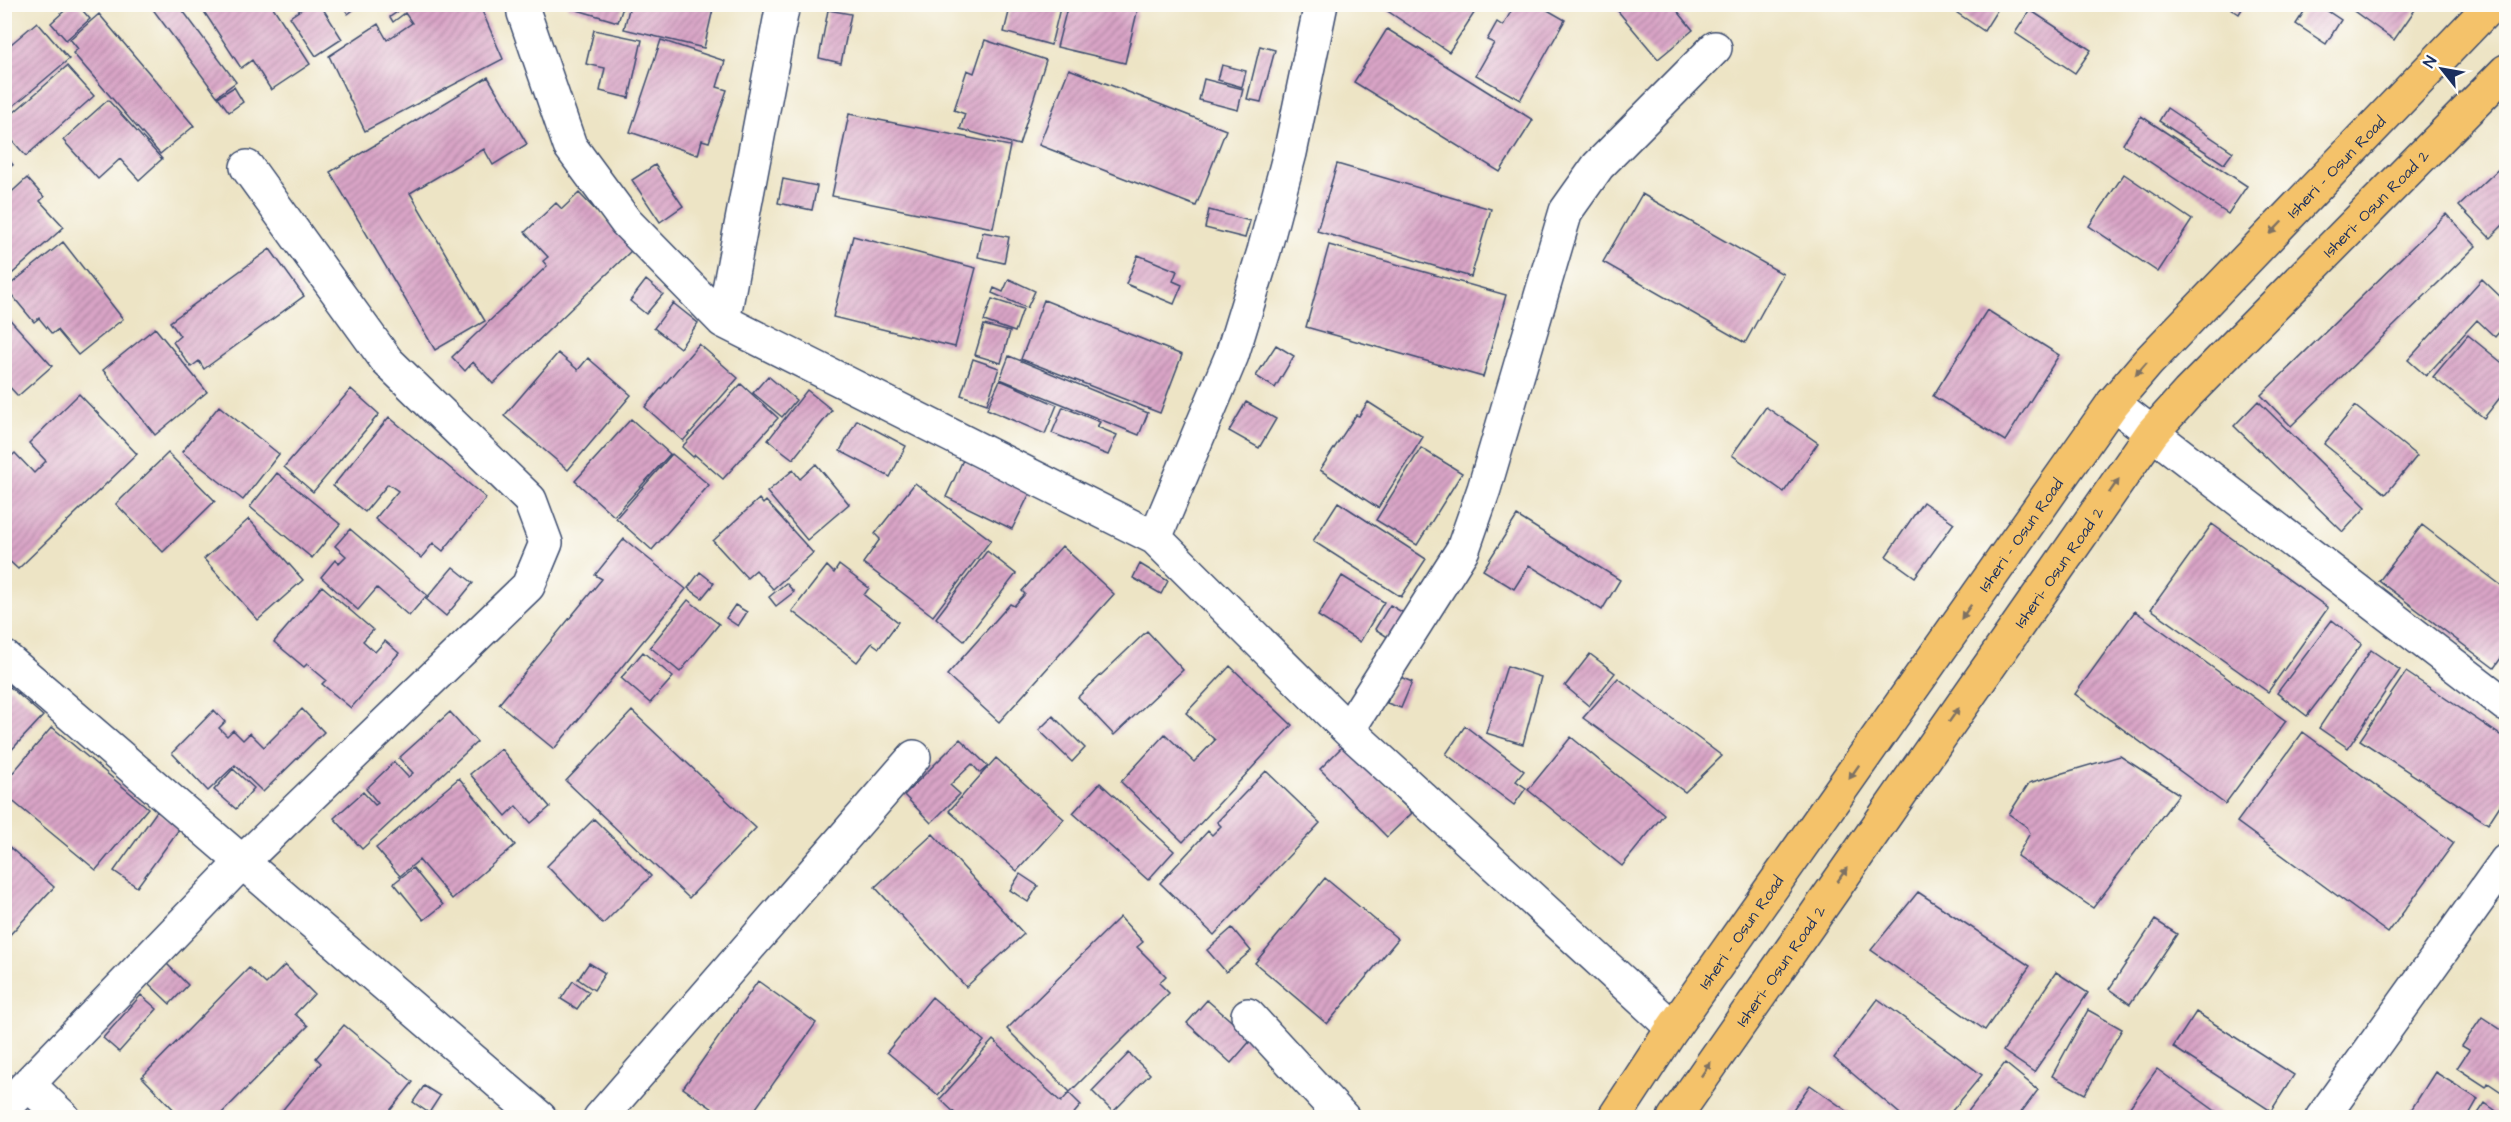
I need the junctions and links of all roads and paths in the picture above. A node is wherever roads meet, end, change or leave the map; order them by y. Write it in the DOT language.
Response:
graph roads {
  1 [pos="523,4"];
  2 [pos="783,4"];
  3 [pos="1322,4"];
  4 [pos="2492,4"];
  5 [pos="1715,48"];
  6 [pos="2506,71"];
  7 [pos="247,167"];
  8 [pos="723,321"];
  9 [pos="2113,403"];
  10 [pos="2152,433"];
  11 [pos="1155,538"];
  12 [pos="4,657"];
  13 [pos="2506,705"];
  14 [pos="1348,730"];
  15 [pos="914,757"];
  16 [pos="243,861"];
  17 [pos="2506,861"];
  18 [pos="1248,1016"];
  19 [pos="1673,1028"];
  20 [pos="28,1084"];
  21 [pos="4,1109"];
  22 [pos="64,1118"];
  23 [pos="540,1118"];
  24 [pos="600,1118"];
  25 [pos="1343,1118"];
  26 [pos="1614,1118"];
  27 [pos="1674,1118"];
  28 [pos="2322,1118"];
  1 -- 8 [label="street"];
  2 -- 8 [label="street"];
  3 -- 11 [label="street"];
  4 -- 9 [label="main road, Isheri - Osun Road, one-way"];
  5 -- 14 [label="street"];
  6 -- 10 [label="main road, Isheri- Osun Road 2"];
  7 -- 16 [label="street"];
  8 -- 11 [label="street"];
  9 -- 10 [label="street"];
  9 -- 19 [label="main road, Isheri - Osun Road, one-way"];
  10 -- 13 [label="street"];
  27 -- 10 [label="main road, Isheri- Osun Road 2, one-way"];
  11 -- 14 [label="street"];
  12 -- 16 [label="street"];
  14 -- 19 [label="street"];
  15 -- 24 [label="street"];
  16 -- 20 [label="street"];
  16 -- 23 [label="street"];
  17 -- 28 [label="street"];
  18 -- 25 [label="street"];
  19 -- 26 [label="main road, Isheri - Osun Road"];
  20 -- 21 [label="street"];
  20 -- 22 [label="street"];
}
